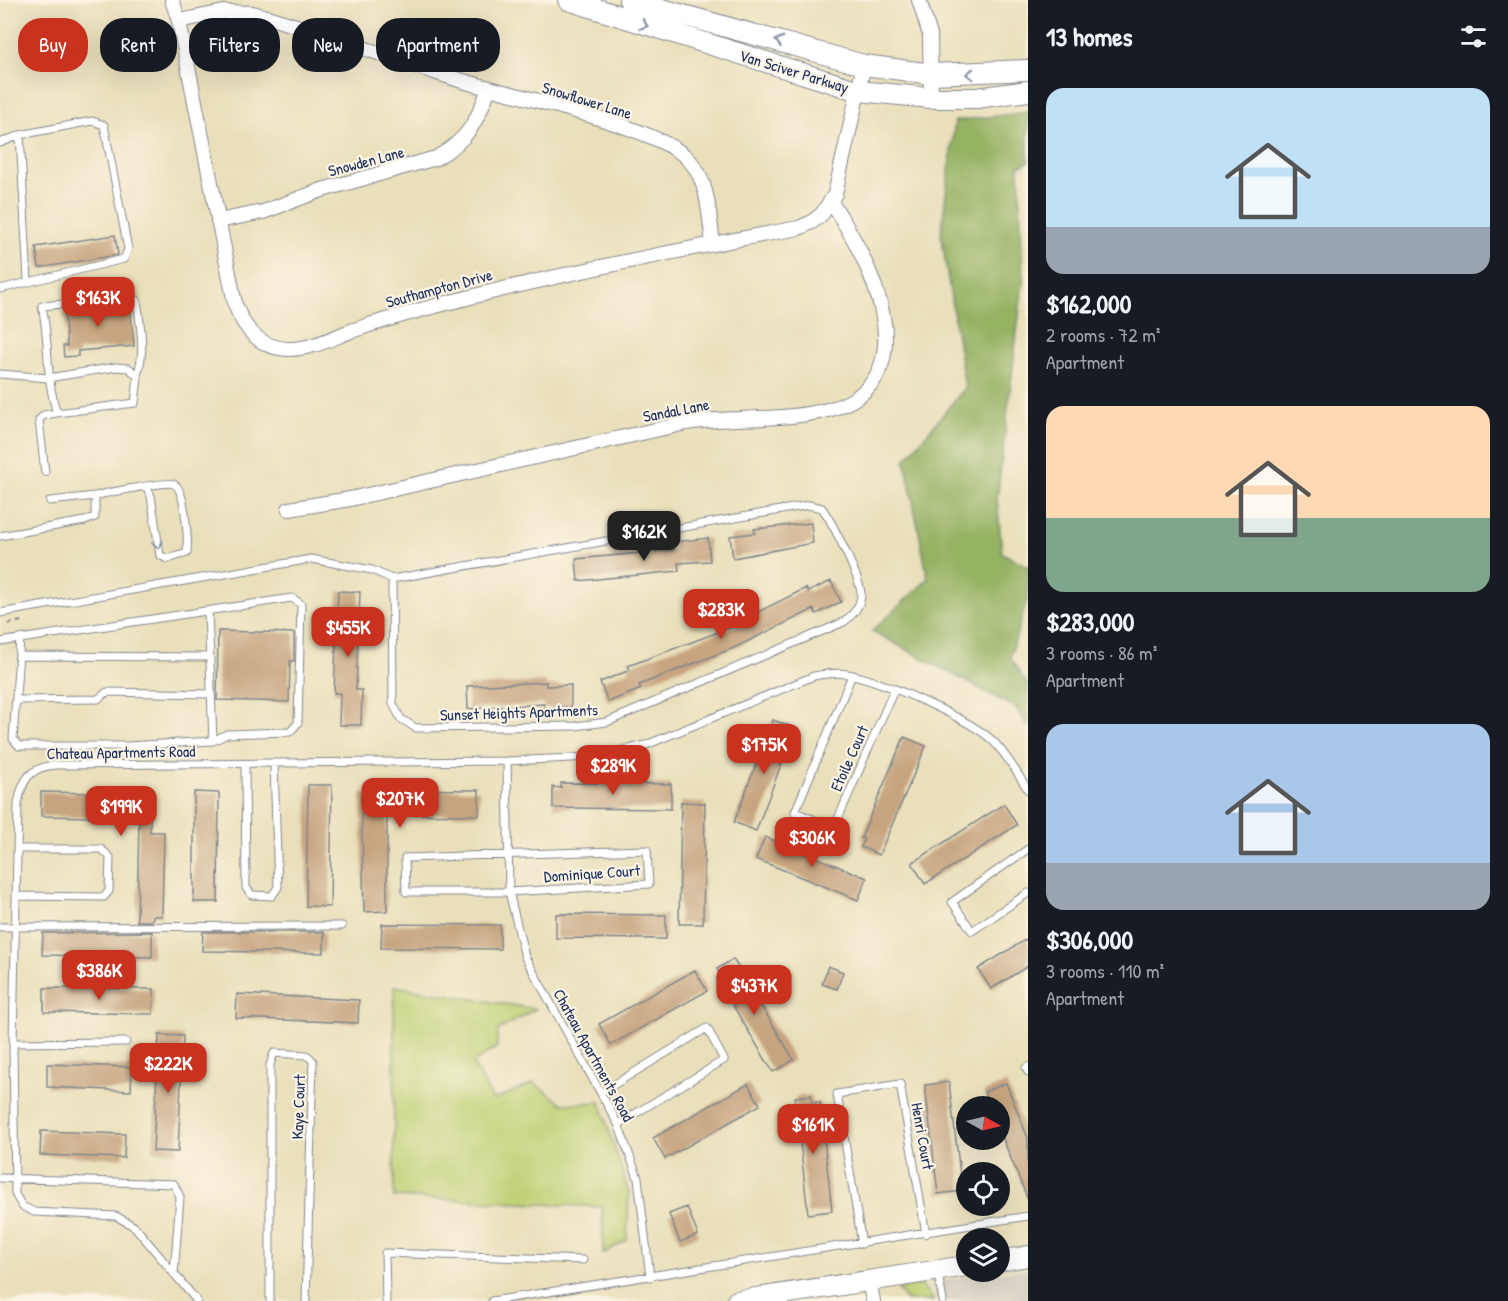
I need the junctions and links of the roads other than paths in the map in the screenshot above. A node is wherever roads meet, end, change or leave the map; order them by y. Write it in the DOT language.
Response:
graph roads {
  1 [pos="172,0"];
  2 [pos="568,0"];
  3 [pos="629,0"];
  4 [pos="919,0"];
  5 [pos="179,21"];
  6 [pos="864,65"];
  7 [pos="1028,70"];
  8 [pos="932,74"];
  9 [pos="489,88"];
  10 [pos="859,91"];
  11 [pos="1028,91"];
  12 [pos="931,98"];
  13 [pos="20,135"];
  14 [pos="0,143"];
  15 [pos="831,202"];
  16 [pos="218,221"];
  17 [pos="713,243"];
  18 [pos="28,281"];
  19 [pos="0,289"];
  20 [pos="0,374"];
  21 [pos="137,375"];
  22 [pos="48,378"];
  23 [pos="57,413"];
  24 [pos="45,472"];
  25 [pos="147,488"];
  26 [pos="95,496"];
  27 [pos="50,501"];
  28 [pos="289,509"];
  29 [pos="0,536"];
  30 [pos="392,579"];
  31 [pos="208,611"];
  32 [pos="0,613"];
  33 [pos="20,639"];
  34 [pos="0,642"];
  35 [pos="19,656"];
  36 [pos="209,657"];
  37 [pos="852,675"];
  38 [pos="894,690"];
  39 [pos="210,694"];
  40 [pos="16,700"];
  41 [pos="213,741"];
  42 [pos="507,761"];
  43 [pos="246,764"];
  44 [pos="274,764"];
  45 [pos="1028,790"];
  46 [pos="17,849"];
  47 [pos="1028,849"];
  48 [pos="508,856"];
  49 [pos="509,891"];
  50 [pos="1028,893"];
  51 [pos="16,896"];
  52 [pos="342,926"];
  53 [pos="0,927"];
  54 [pos="16,927"];
  55 [pos="126,1042"];
  56 [pos="12,1043"];
  57 [pos="1028,1066"];
  58 [pos="1028,1072"];
  59 [pos="602,1092"];
  60 [pos="618,1124"];
  61 [pos="0,1178"];
  62 [pos="13,1180"];
  63 [pos="1028,1216"];
  64 [pos="926,1234"];
  65 [pos="862,1244"];
  66 [pos="1028,1256"];
  67 [pos="1010,1259"];
  68 [pos="583,1260"];
  69 [pos="956,1267"];
  70 [pos="937,1270"];
  71 [pos="174,1274"];
  72 [pos="650,1277"];
  73 [pos="869,1281"];
  74 [pos="197,1301"];
  75 [pos="270,1301"];
  76 [pos="306,1301"];
  77 [pos="386,1301"];
  78 [pos="492,1301"];
  79 [pos="737,1301"];
  80 [pos="873,1301"];
  81 [pos="943,1301"];
  1 -- 5 [label="street, Southampton Drive"];
  2 -- 10 [label="street, Van Sciver Parkway, one-way"];
  6 -- 3 [label="street, Van Sciver Parkway, one-way"];
  4 -- 8 [label="street"];
  5 -- 9 [label="street, Snowflower Lane"];
  5 -- 16 [label="street, Southampton Drive"];
  6 -- 8 [label="street, Van Sciver Parkway"];
  6 -- 10 [label="street, Southampton Drive"];
  7 -- 8 [label="street, Van Sciver Parkway, one-way"];
  8 -- 12 [label="street"];
  9 -- 16 [label="street, Snowden Lane"];
  9 -- 17 [label="street, Snowflower Lane"];
  10 -- 12 [label="street, Van Sciver Parkway"];
  10 -- 15 [label="street, Southampton Drive"];
  11 -- 12 [label="street, Van Sciver Parkway"];
  13 -- 14 [label="lane"];
  13 -- 18 [label="lane"];
  13 -- 18 [label="lane"];
  15 -- 17 [label="street, Southampton Drive"];
  15 -- 28 [label="street, Sandal Lane"];
  16 -- 17 [label="street, Southampton Drive"];
  18 -- 19 [label="lane"];
  20 -- 22 [label="lane"];
  21 -- 22 [label="lane"];
  21 -- 22 [label="lane"];
  21 -- 23 [label="lane"];
  22 -- 23 [label="lane"];
  23 -- 24 [label="lane"];
  25 -- 25 [label="lane, one-way"];
  25 -- 26 [label="lane"];
  26 -- 27 [label="lane"];
  26 -- 29 [label="lane"];
  30 -- 30 [label="lane, Sunset Heights Apartments"];
  30 -- 32 [label="lane"];
  31 -- 33 [label="lane"];
  31 -- 36 [label="lane"];
  31 -- 41 [label="lane"];
  33 -- 34 [label="lane"];
  33 -- 35 [label="lane"];
  35 -- 36 [label="lane"];
  35 -- 40 [label="lane"];
  36 -- 39 [label="lane"];
  37 -- 38 [label="lane, Chateau Apartments Road"];
  37 -- 38 [label="lane, Etoile Court"];
  37 -- 42 [label="lane, Chateau Apartments Road"];
  38 -- 45 [label="lane, Chateau Apartments Road"];
  39 -- 40 [label="lane"];
  39 -- 41 [label="lane"];
  40 -- 41 [label="lane"];
  42 -- 44 [label="lane, Chateau Apartments Road"];
  42 -- 48 [label="lane, Chateau Apartments Road"];
  43 -- 44 [label="lane, Chateau Apartments Road"];
  43 -- 44 [label="lane"];
  43 -- 46 [label="lane, Chateau Apartments Road"];
  46 -- 51 [label="lane, Chateau Apartments Road"];
  46 -- 51 [label="lane"];
  47 -- 50 [label="lane"];
  48 -- 49 [label="lane, Chateau Apartments Road"];
  48 -- 49 [label="lane"];
  48 -- 49 [label="lane, Dominique Court"];
  49 -- 59 [label="lane, Chateau Apartments Road"];
  51 -- 54 [label="lane, Chateau Apartments Road"];
  52 -- 54 [label="lane"];
  53 -- 54 [label="lane"];
  54 -- 56 [label="lane, Chateau Apartments Road"];
  55 -- 56 [label="lane"];
  56 -- 62 [label="lane, Chateau Apartments Road"];
  57 -- 58 [label="lane"];
  59 -- 60 [label="lane, Chateau Apartments Road"];
  59 -- 60 [label="lane"];
  60 -- 72 [label="lane, Chateau Apartments Road"];
  61 -- 62 [label="lane"];
  62 -- 71 [label="lane, Chateau Apartments Road"];
  62 -- 71 [label="lane"];
  63 -- 64 [label="lane"];
  64 -- 65 [label="lane"];
  64 -- 65 [label="lane, Henri Court"];
  65 -- 72 [label="lane"];
  66 -- 67 [label="street"];
  68 -- 77 [label="lane"];
  69 -- 70 [label="street"];
  70 -- 73 [label="street"];
  70 -- 81 [label="lane"];
  71 -- 74 [label="lane, Chateau Apartments Road"];
  72 -- 78 [label="lane"];
  73 -- 79 [label="street"];
  73 -- 80 [label="street"];
  75 -- 76 [label="lane, Kaye Court"];
}
